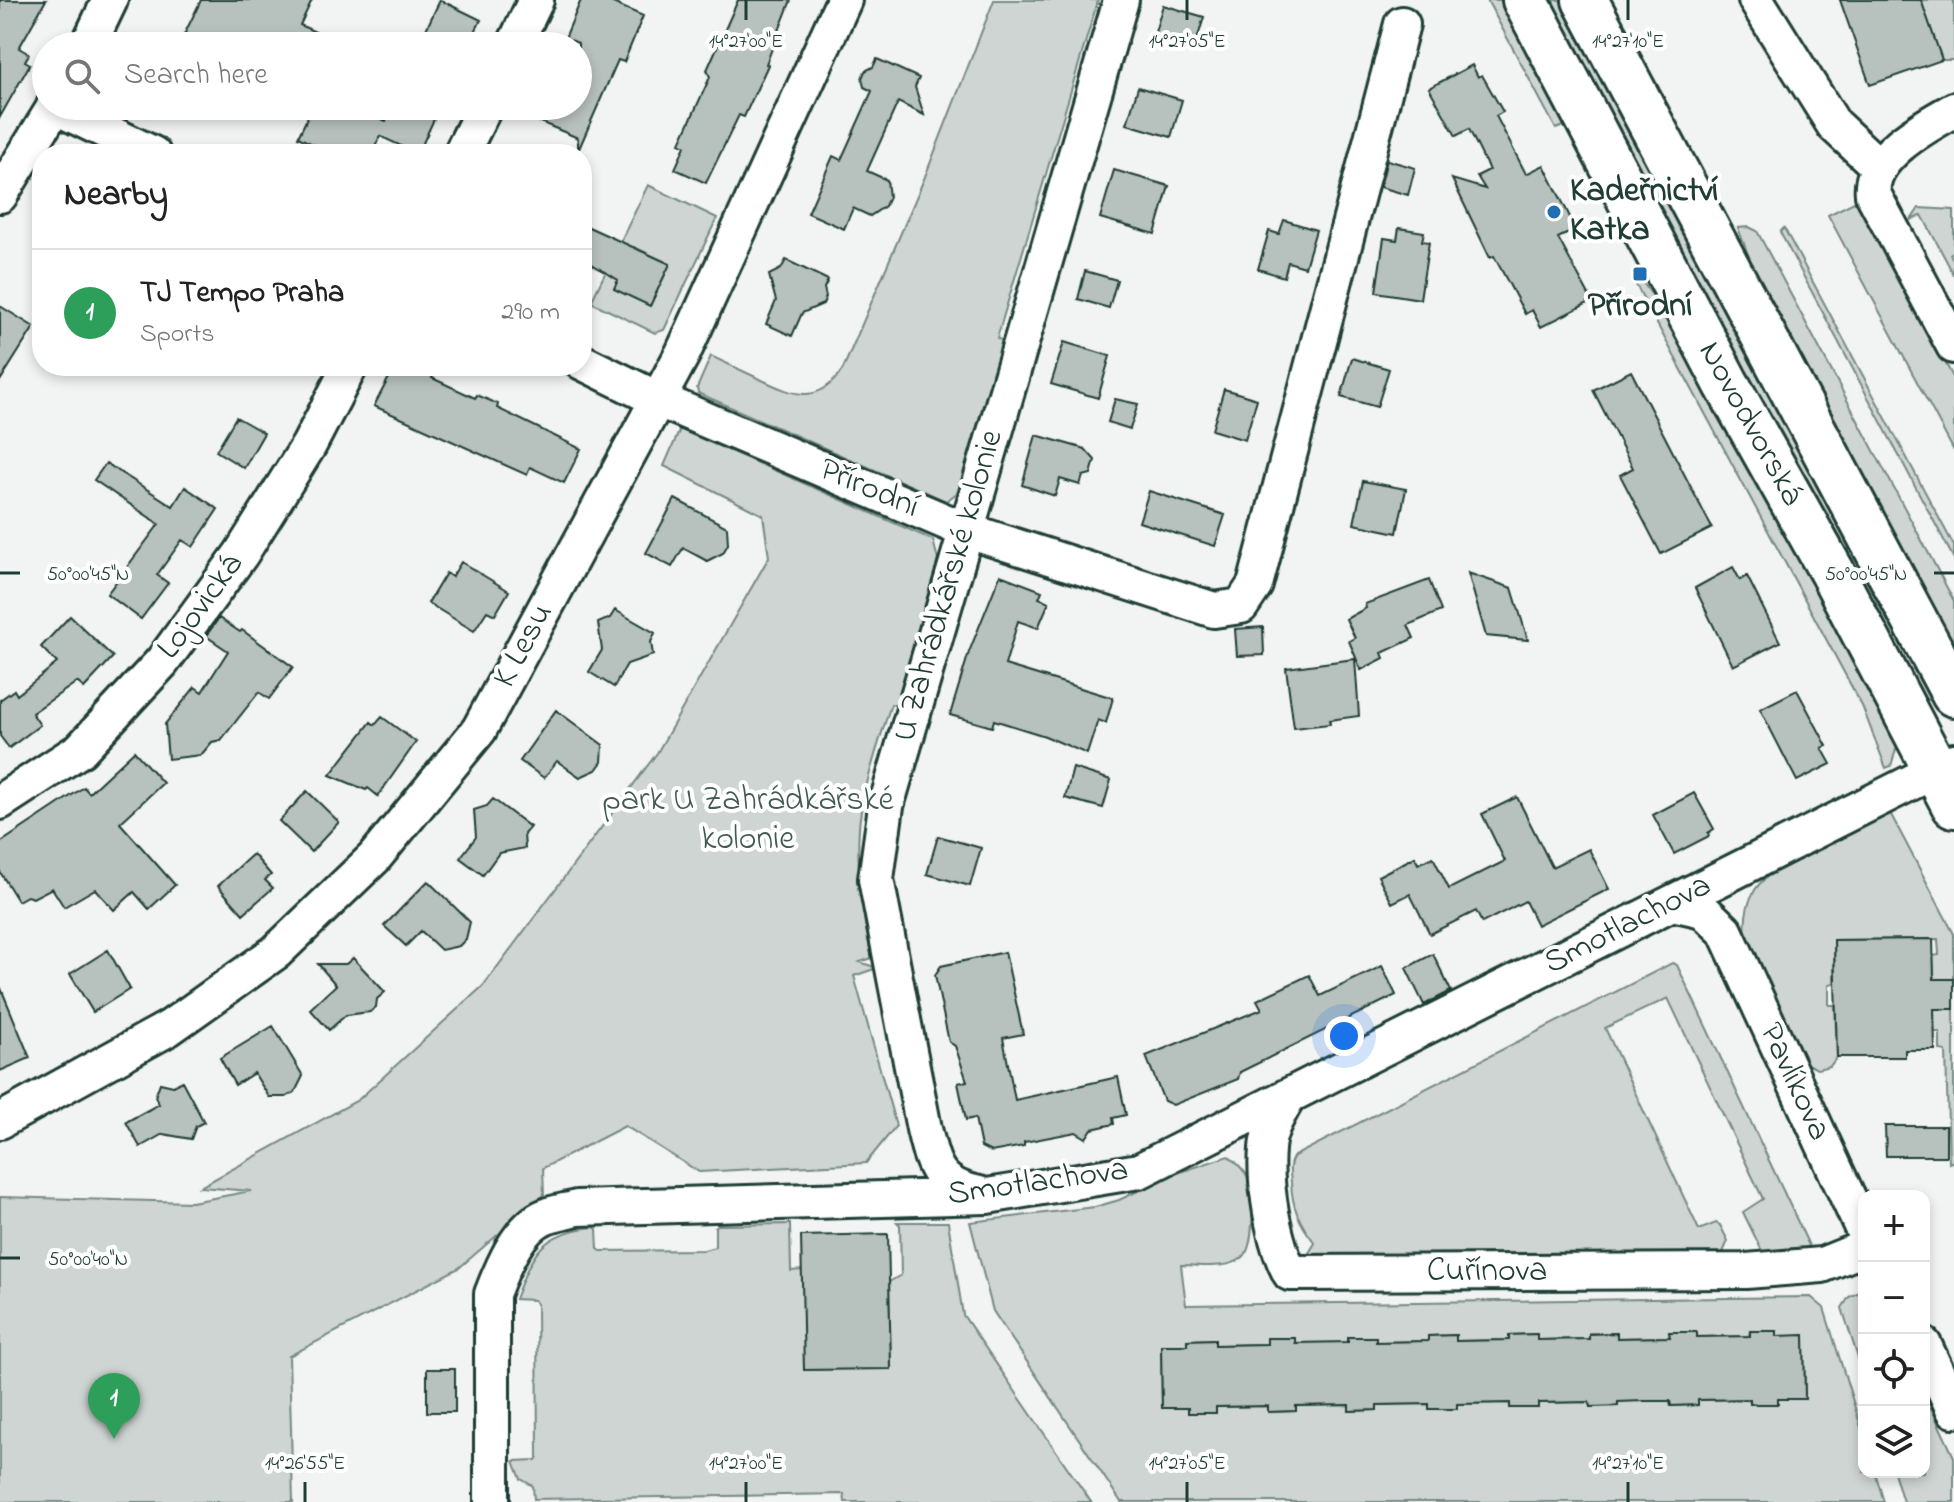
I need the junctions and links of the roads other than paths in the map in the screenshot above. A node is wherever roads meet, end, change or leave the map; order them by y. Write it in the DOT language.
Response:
graph roads {
  1 [pos="110,0"];
  2 [pos="536,0"];
  3 [pos="844,0"];
  4 [pos="1121,0"];
  5 [pos="1525,0"];
  6 [pos="1585,0"];
  7 [pos="1756,0"];
  8 [pos="1402,24"];
  9 [pos="95,32"];
  10 [pos="521,32"];
  11 [pos="1954,110"];
  12 [pos="46,120"];
  13 [pos="83,120"];
  14 [pos="478,120"];
  15 [pos="132,144"];
  16 [pos="466,144"];
  17 [pos="1878,166"];
  18 [pos="0,195"];
  19 [pos="1954,346"];
  20 [pos="592,367"];
  21 [pos="345,376"];
  22 [pos="657,399"];
  23 [pos="965,530"];
  24 [pos="1954,694"];
  25 [pos="1948,779"];
  26 [pos="0,802"];
  27 [pos="1765,856"];
  28 [pos="1672,903"];
  29 [pos="1725,931"];
  30 [pos="1288,1097"];
  31 [pos="0,1121"];
  32 [pos="1226,1128"];
  33 [pos="1268,1166"];
  34 [pos="987,1196"];
  35 [pos="1858,1219"];
  36 [pos="1858,1250"];
  37 [pos="1930,1358"];
  38 [pos="1954,1410"];
  39 [pos="492,1502"];
  1 -- 9 [label="street"];
  2 -- 10 [label="street"];
  3 -- 22 [label="street, K Lesu"];
  4 -- 23 [label="street, U Zahrádkářské kolonie"];
  5 -- 25 [label="main road, Novodvorská"];
  6 -- 24 [label="main road, Novodvorská"];
  7 -- 17 [label="street"];
  8 -- 23 [label="street, Přírodní"];
  11 -- 17 [label="street"];
  12 -- 18 [label="street"];
  13 -- 15 [label="street"];
  14 -- 16 [label="street"];
  17 -- 19 [label="street"];
  20 -- 22 [label="street, Přírodní"];
  21 -- 26 [label="street, Lojovická"];
  22 -- 23 [label="street, Přírodní"];
  22 -- 31 [label="street, K Lesu"];
  23 -- 34 [label="street, U Zahrádkářské kolonie"];
  25 -- 27 [label="street, Smotlachova"];
  27 -- 28 [label="street, Smotlachova"];
  27 -- 29 [label="street"];
  28 -- 29 [label="street"];
  28 -- 30 [label="street, Smotlachova"];
  29 -- 35 [label="street, Pavlíkova"];
  30 -- 32 [label="street, Smotlachova"];
  30 -- 33 [label="street, Cuřínova"];
  32 -- 33 [label="street"];
  32 -- 34 [label="street, Smotlachova"];
  33 -- 36 [label="street, Cuřínova"];
  34 -- 39 [label="street, Smotlachova"];
  37 -- 38 [label="street"];
}
